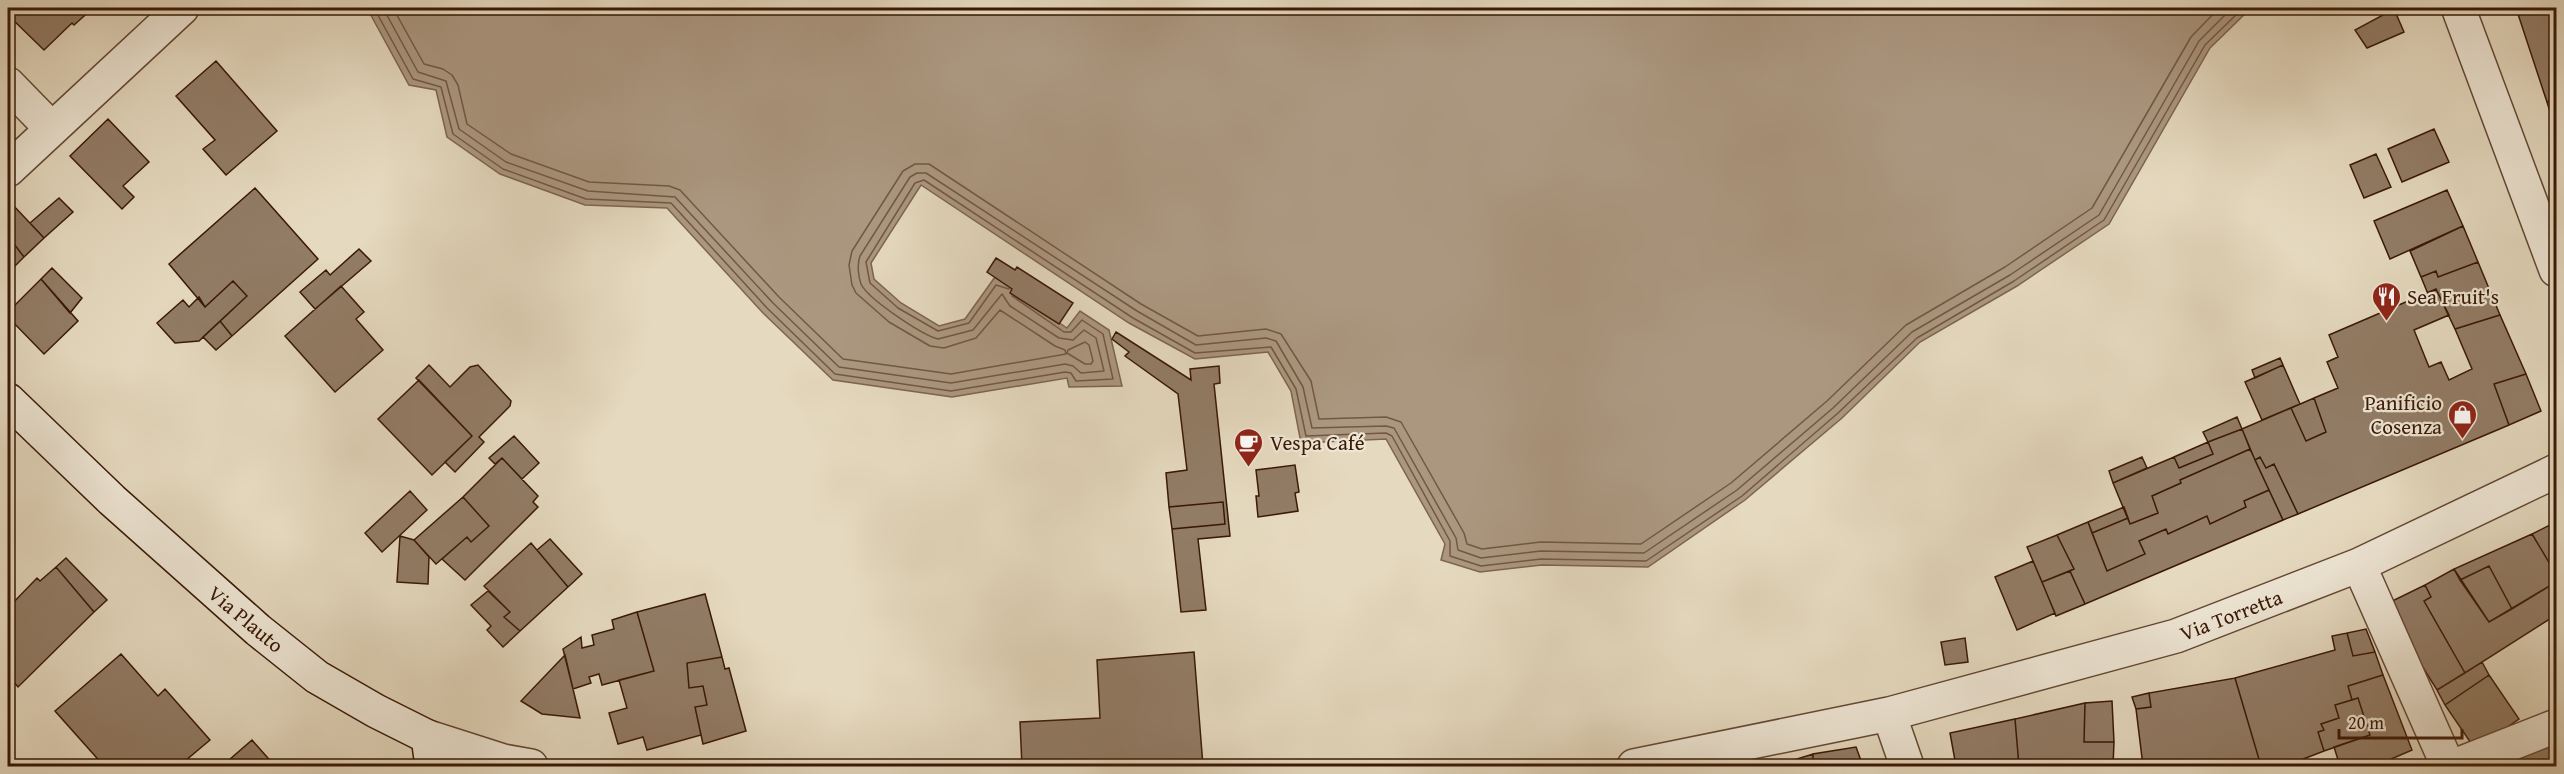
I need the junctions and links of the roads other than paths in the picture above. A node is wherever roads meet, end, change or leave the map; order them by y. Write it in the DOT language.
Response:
graph roads {
  1 [pos="182,8"];
  2 [pos="2464,8"];
  3 [pos="8,84"];
  4 [pos="52,129"];
  5 [pos="8,170"];
  6 [pos="2556,270"];
  7 [pos="8,400"];
  8 [pos="2556,471"];
  9 [pos="2359,565"];
  10 [pos="1889,714"];
  11 [pos="2556,726"];
  12 [pos="430,752"];
  13 [pos="531,766"];
  14 [pos="1634,766"];
  15 [pos="1907,766"];
  16 [pos="2448,766"];
  17 [pos="2454,766"];
  1 -- 4 [label="street"];
  2 -- 6 [label="street"];
  3 -- 4 [label="street"];
  4 -- 5 [label="street"];
  7 -- 12 [label="street, Via Plauto"];
  8 -- 9 [label="street, Via Torretta"];
  9 -- 10 [label="street, Via Torretta"];
  9 -- 16 [label="street"];
  10 -- 14 [label="street, Via Torretta"];
  10 -- 15 [label="street"];
  11 -- 17 [label="street"];
  12 -- 13 [label="street, Via Plauto"];
}
